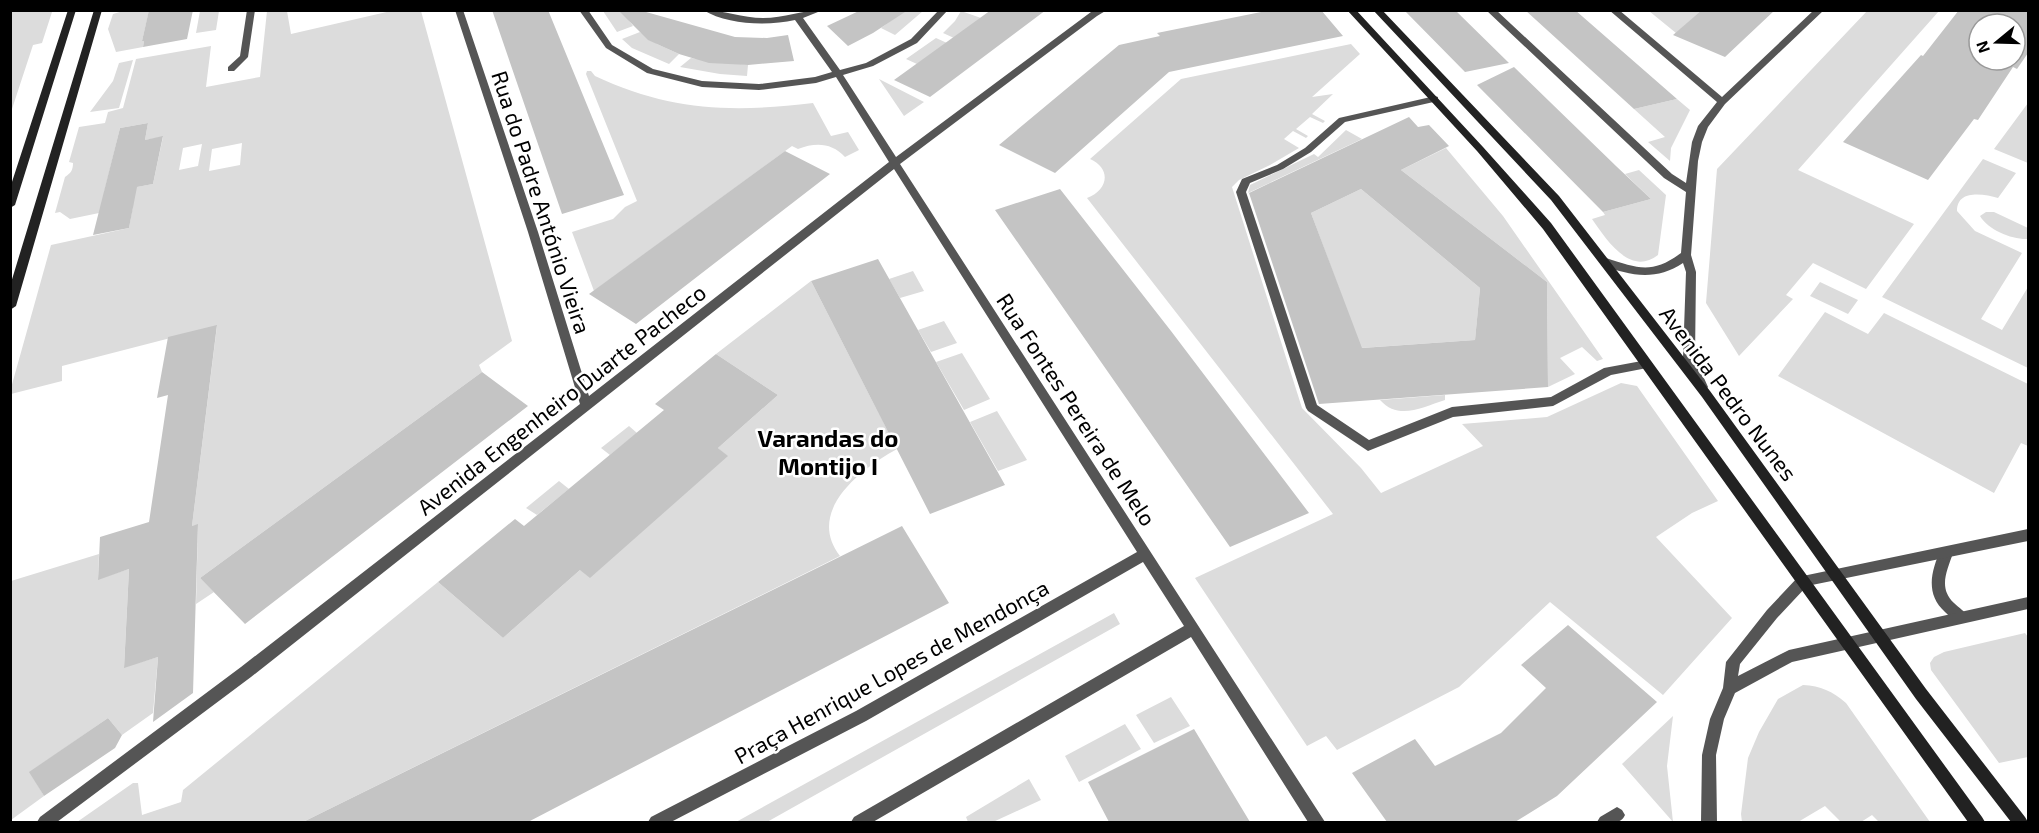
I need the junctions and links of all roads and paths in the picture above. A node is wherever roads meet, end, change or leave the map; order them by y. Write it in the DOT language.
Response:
graph roads {
  1 [pos="72,10"];
  2 [pos="98,10"];
  3 [pos="251,10"];
  4 [pos="459,10"];
  5 [pos="583,10"];
  6 [pos="707,10"];
  7 [pos="819,10"];
  8 [pos="944,10"];
  9 [pos="1103,10"];
  10 [pos="1351,10"];
  11 [pos="1377,10"];
  12 [pos="1490,10"];
  13 [pos="1613,10"];
  14 [pos="1820,10"];
  15 [pos="799,19"];
  16 [pos="231,69"];
  17 [pos="838,74"];
  18 [pos="1435,99"];
  19 [pos="1722,102"];
  20 [pos="894,164"];
  21 [pos="1690,190"];
  22 [pos="10,205"];
  23 [pos="1686,255"];
  24 [pos="1606,262"];
  25 [pos="10,306"];
  26 [pos="1647,364"];
  27 [pos="1706,394"];
  28 [pos="586,405"];
  29 [pos="2028,536"];
  30 [pos="1946,553"];
  31 [pos="1145,554"];
  32 [pos="1837,574"];
  33 [pos="1803,581"];
  34 [pos="2028,603"];
  35 [pos="1961,617"];
  36 [pos="1192,629"];
  37 [pos="1879,636"];
  38 [pos="1847,643"];
  39 [pos="1730,688"];
  40 [pos="45,822"];
  41 [pos="656,822"];
  42 [pos="859,822"];
  43 [pos="1317,822"];
  44 [pos="1709,822"];
  45 [pos="1977,822"];
  46 [pos="2019,822"];
  1 -- 22 [label="street"];
  2 -- 25 [label="street"];
  3 -- 16 [label="street"];
  4 -- 28 [label="street, Rua do Padre António Vieira"];
  5 -- 17 [label="street"];
  6 -- 15 [label="street"];
  7 -- 15 [label="street"];
  8 -- 17 [label="street"];
  9 -- 20 [label="street, Avenida Engenheiro Duarte Pacheco"];
  10 -- 18 [label="street"];
  11 -- 24 [label="street, Avenida Pedro Nunes"];
  12 -- 21 [label="street"];
  13 -- 19 [label="street"];
  14 -- 19 [label="street"];
  15 -- 17 [label="street, Rua Fontes Pereira de Melo"];
  17 -- 20 [label="street, Rua Fontes Pereira de Melo"];
  18 -- 26 [label="street"];
  18 -- 26 [label="street"];
  19 -- 21 [label="street"];
  20 -- 28 [label="street, Avenida Engenheiro Duarte Pacheco"];
  20 -- 31 [label="street, Rua Fontes Pereira de Melo"];
  21 -- 23 [label="street"];
  23 -- 24 [label="street"];
  23 -- 27 [label="street"];
  24 -- 27 [label="street, Avenida Pedro Nunes"];
  26 -- 33 [label="street"];
  27 -- 32 [label="street, Avenida Pedro Nunes"];
  28 -- 40 [label="street, Avenida Engenheiro Duarte Pacheco"];
  29 -- 30 [label="street"];
  30 -- 32 [label="street"];
  30 -- 35 [label="street"];
  31 -- 36 [label="street, Rua Fontes Pereira de Melo"];
  31 -- 41 [label="street, Praça Henrique Lopes de Mendonça"];
  32 -- 33 [label="street"];
  32 -- 37 [label="street, Avenida Pedro Nunes"];
  33 -- 38 [label="street"];
  33 -- 39 [label="street"];
  34 -- 35 [label="street"];
  35 -- 37 [label="street"];
  36 -- 42 [label="street"];
  36 -- 43 [label="street, Rua Fontes Pereira de Melo"];
  37 -- 38 [label="street"];
  37 -- 46 [label="street, Avenida Pedro Nunes"];
  38 -- 39 [label="street"];
  38 -- 45 [label="street"];
  39 -- 44 [label="street"];
}
